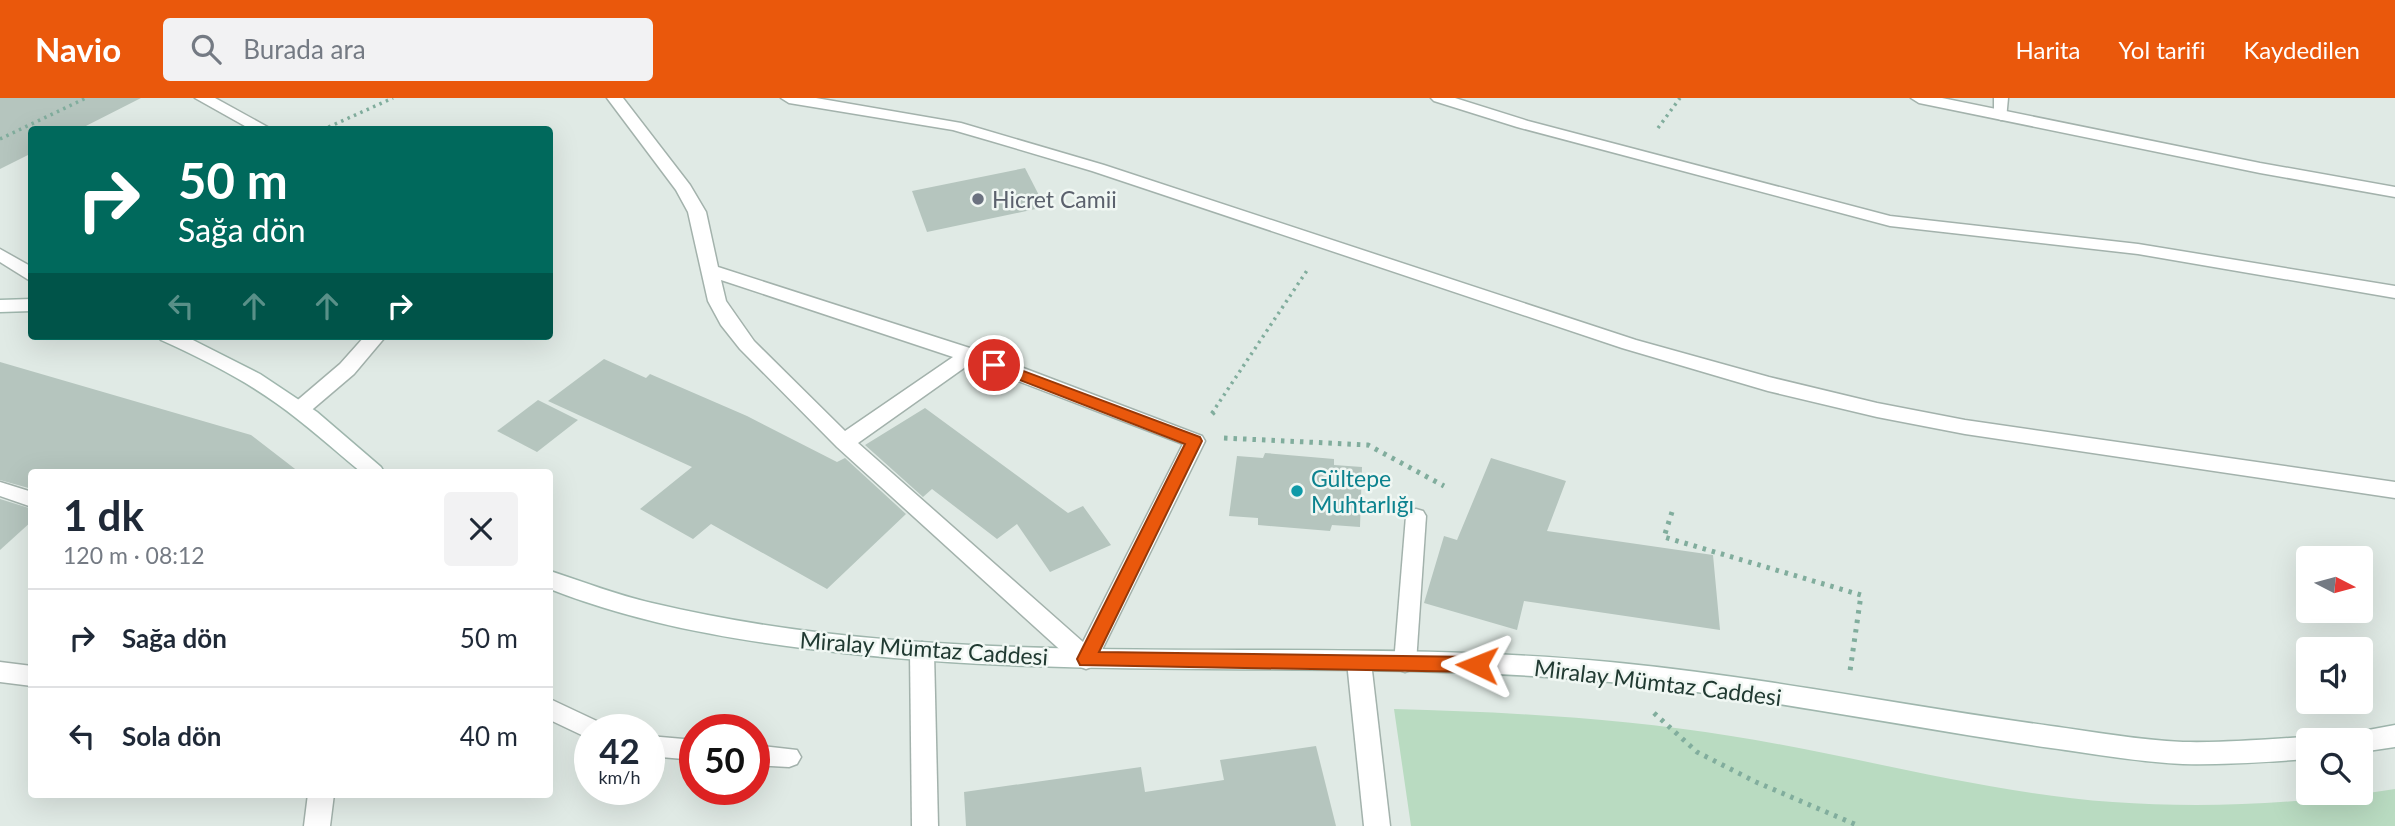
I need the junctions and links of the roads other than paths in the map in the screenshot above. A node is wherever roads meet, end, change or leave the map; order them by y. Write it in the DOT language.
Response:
graph roads {
  1 [pos="203,98"];
  2 [pos="615,98"];
  3 [pos="789,98"];
  4 [pos="1439,98"];
  5 [pos="1919,98"];
  6 [pos="2001,98"];
  7 [pos="2001,116"];
  8 [pos="257,126"];
  9 [pos="2395,192"];
  10 [pos="0,254"];
  11 [pos="711,271"];
  12 [pos="28,273"];
  13 [pos="2395,292"];
  14 [pos="28,305"];
  15 [pos="0,306"];
  16 [pos="177,340"];
  17 [pos="372,340"];
  18 [pos="969,355"];
  19 [pos="300,410"];
  20 [pos="844,442"];
  21 [pos="370,469"];
  22 [pos="0,489"];
  23 [pos="2395,490"];
  24 [pos="28,499"];
  25 [pos="1416,516"];
  26 [pos="553,581"];
  27 [pos="922,652"];
  28 [pos="1086,659"];
  29 [pos="1359,662"];
  30 [pos="1405,663"];
  31 [pos="0,672"];
  32 [pos="28,676"];
  33 [pos="553,710"];
  34 [pos="574,721"];
  35 [pos="2395,736"];
  36 [pos="2373,739"];
  37 [pos="2296,749"];
  38 [pos="770,756"];
  39 [pos="789,757"];
  40 [pos="320,798"];
  41 [pos="317,826"];
  42 [pos="925,826"];
  43 [pos="1377,826"];
  1 -- 8 [label="street"];
  2 -- 11 [label="street"];
  3 -- 23 [label="street"];
  4 -- 13 [label="street"];
  5 -- 7 [label="street"];
  6 -- 7 [label="lane"];
  7 -- 9 [label="street"];
  10 -- 12 [label="street"];
  11 -- 18 [label="street"];
  11 -- 20 [label="street"];
  14 -- 15 [label="street"];
  16 -- 19 [label="street"];
  17 -- 19 [label="street"];
  18 -- 20 [label="street"];
  18 -- 28 [label="street"];
  19 -- 21 [label="street"];
  20 -- 28 [label="street"];
  22 -- 24 [label="lane"];
  25 -- 30 [label="lane"];
  26 -- 27 [label="street, Miralay Mümtaz Caddesi"];
  27 -- 28 [label="street, Miralay Mümtaz Caddesi"];
  27 -- 42 [label="street"];
  28 -- 29 [label="street, Miralay Mümtaz Caddesi"];
  29 -- 30 [label="street, Miralay Mümtaz Caddesi"];
  29 -- 43 [label="street"];
  30 -- 37 [label="street, Miralay Mümtaz Caddesi"];
  31 -- 32 [label="street"];
  33 -- 34 [label="lane"];
  35 -- 36 [label="street"];
  38 -- 39 [label="lane"];
  40 -- 41 [label="street"];
}
